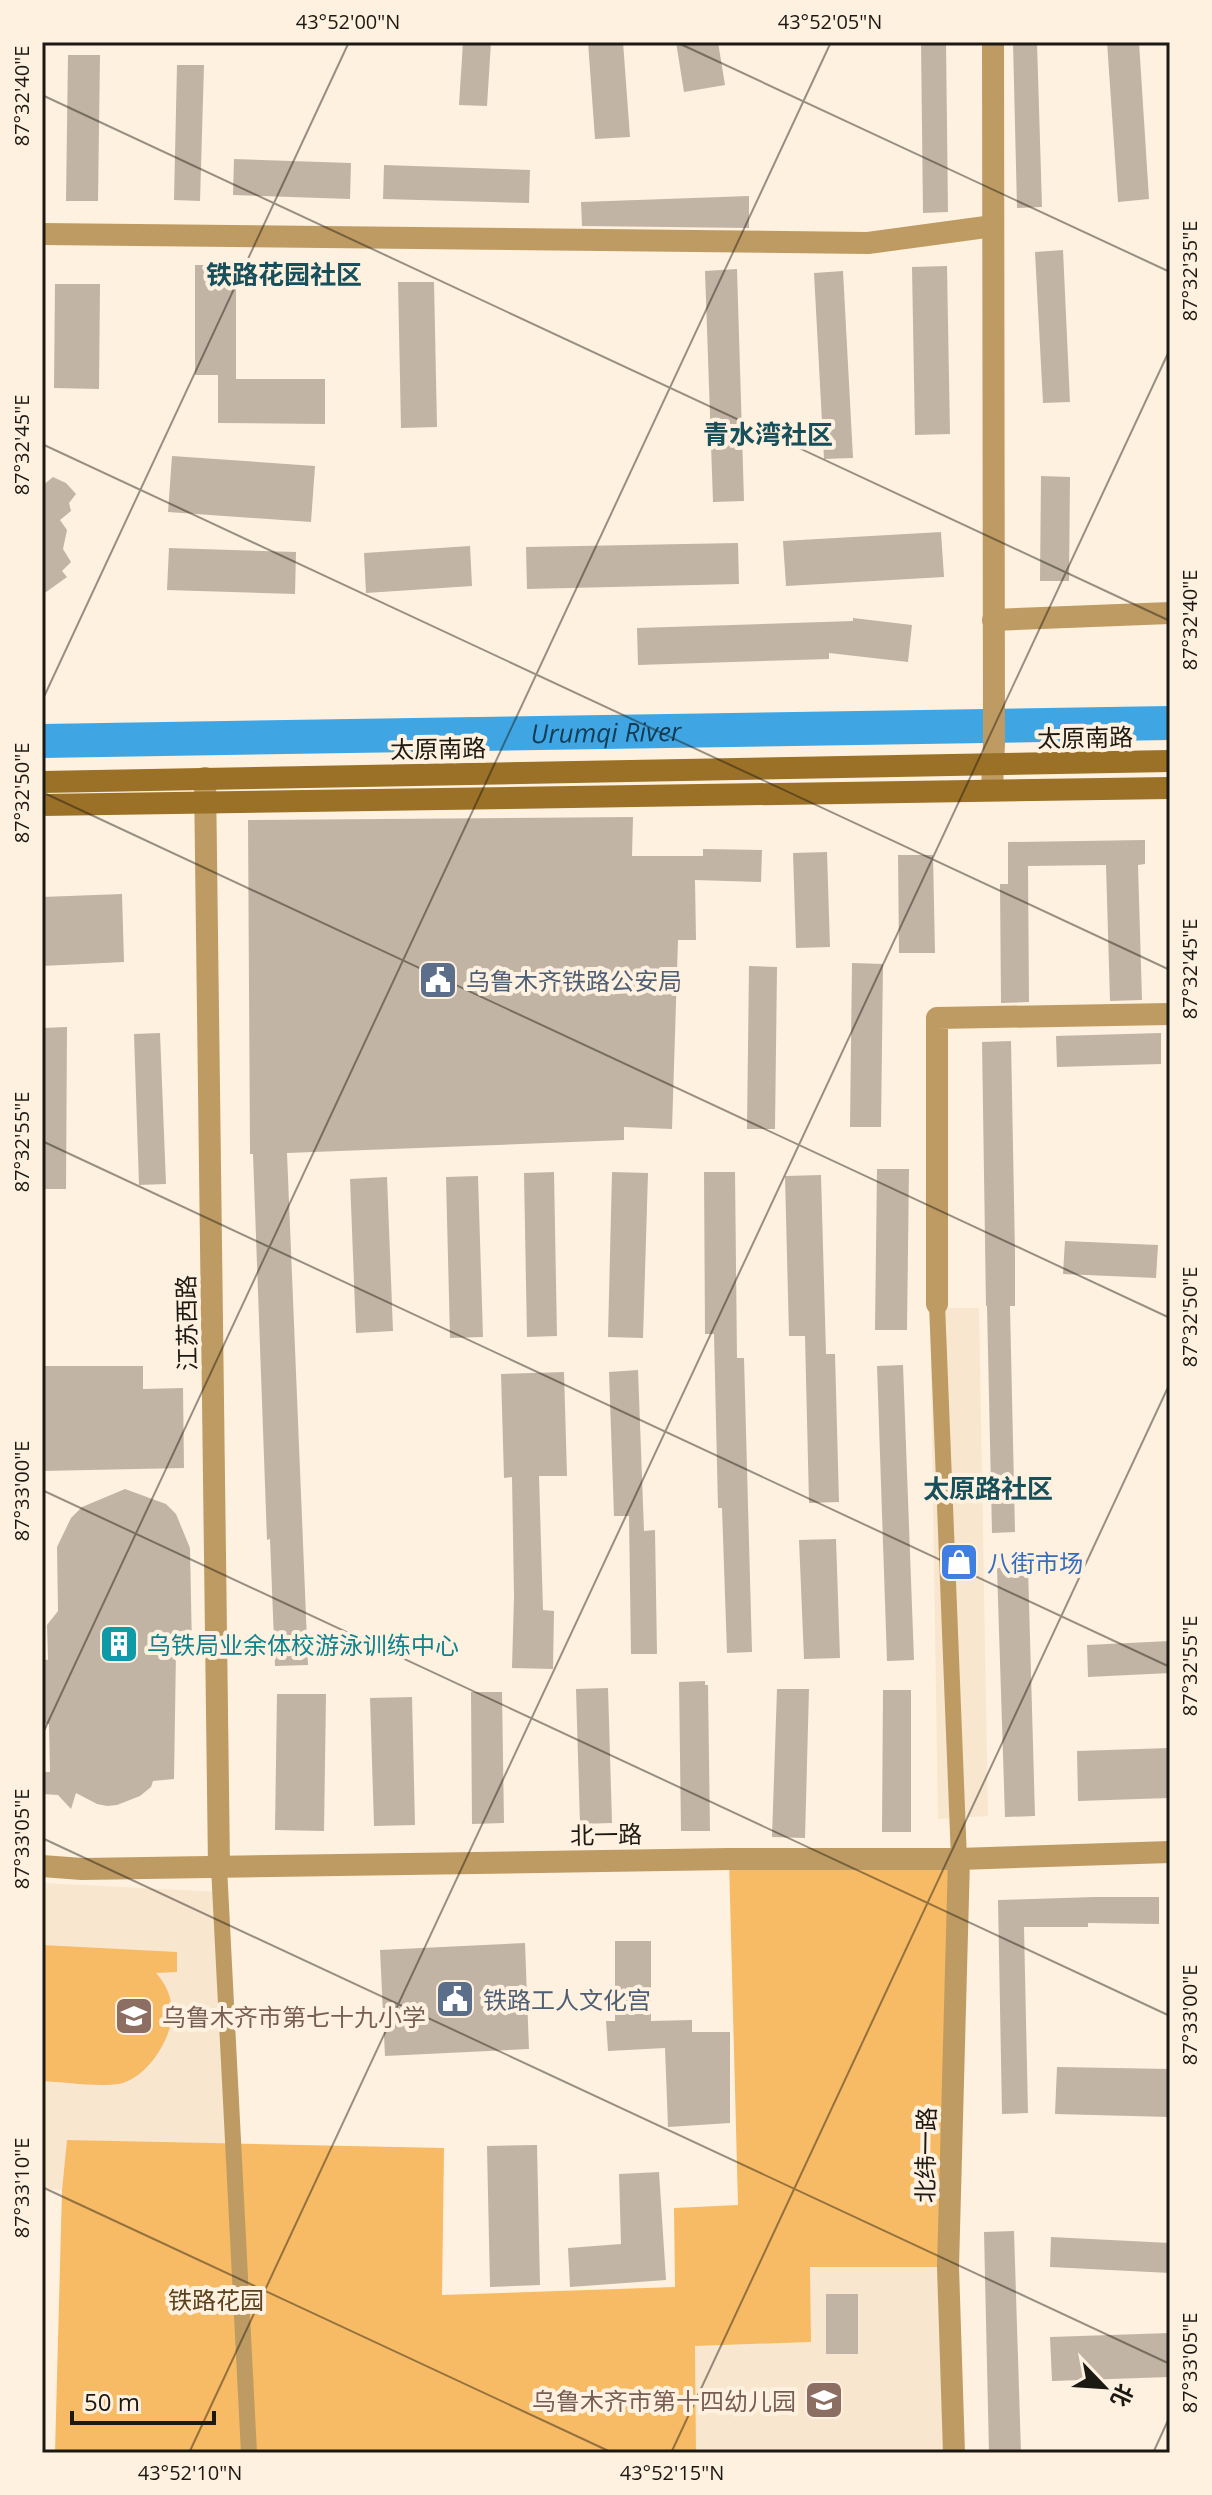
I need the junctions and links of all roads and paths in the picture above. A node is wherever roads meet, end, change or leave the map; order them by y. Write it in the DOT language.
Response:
graph roads {
  1 [pos="993,42"];
  2 [pos="993,226"];
  3 [pos="42,234"];
  4 [pos="1170,613"];
  5 [pos="993,620"];
  6 [pos="994,754"];
  7 [pos="1170,761"];
  8 [pos="205,778"];
  9 [pos="42,782"];
  10 [pos="1170,788"];
  11 [pos="992,790"];
  12 [pos="205,803"];
  13 [pos="42,805"];
  14 [pos="1170,1014"];
  15 [pos="937,1304"];
  16 [pos="1170,1852"];
  17 [pos="959,1859"];
  18 [pos="42,1866"];
  19 [pos="219,1867"];
  20 [pos="249,2453"];
  21 [pos="954,2453"];
  1 -- 2 [label="street"];
  2 -- 3 [label="street"];
  2 -- 5 [label="street"];
  4 -- 5 [label="street"];
  5 -- 6 [label="street"];
  6 -- 7 [label="main road, 太原南路"];
  6 -- 8 [label="main road, 太原南路"];
  6 -- 11 [label="street"];
  8 -- 9 [label="main road, 太原南路"];
  8 -- 12 [label="street, 江苏西路"];
  10 -- 11 [label="main road"];
  11 -- 12 [label="main road"];
  12 -- 13 [label="main road"];
  12 -- 19 [label="street, 江苏西路"];
  14 -- 15 [label="street"];
  15 -- 17 [label="street"];
  16 -- 17 [label="street, 北一路"];
  17 -- 19 [label="street, 北一路"];
  17 -- 21 [label="street, 北纬一路"];
  18 -- 19 [label="street, 北一路"];
  19 -- 20 [label="street"];
}
